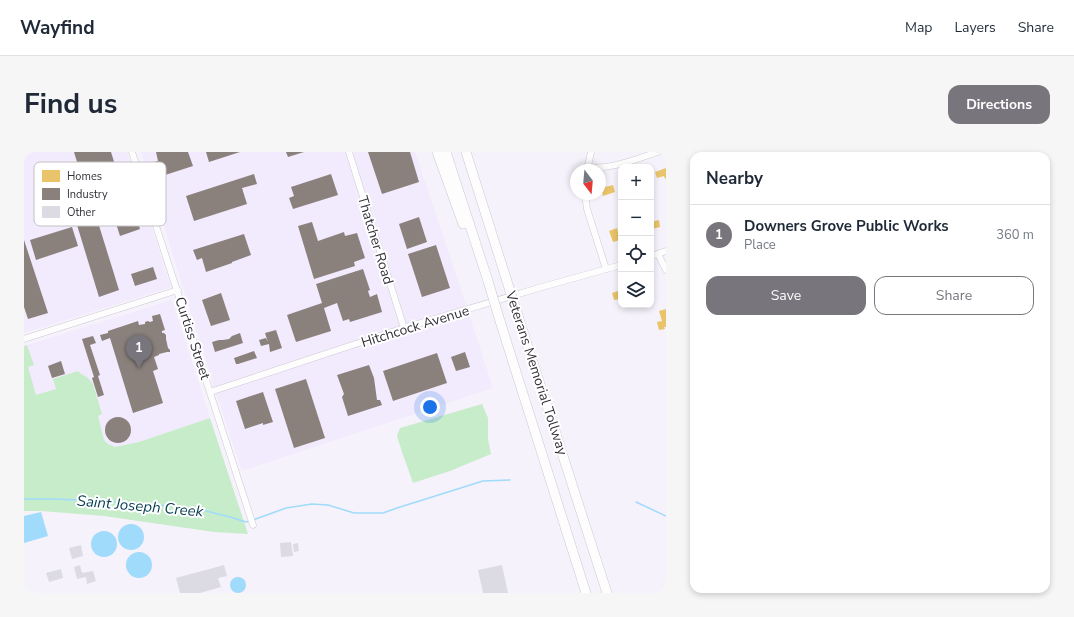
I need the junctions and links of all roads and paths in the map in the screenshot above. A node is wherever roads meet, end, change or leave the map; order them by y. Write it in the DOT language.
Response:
graph roads {
  1 [pos="132,152"];
  2 [pos="349,152"];
  3 [pos="438,152"];
  4 [pos="446,152"];
  5 [pos="466,152"];
  6 [pos="472,152"];
  7 [pos="590,152"];
  8 [pos="658,152"];
  9 [pos="135,162"];
  10 [pos="588,164"];
  11 [pos="471,167"];
  12 [pos="606,167"];
  13 [pos="586,200"];
  14 [pos="157,226"];
  15 [pos="666,251"];
  16 [pos="658,254"];
  17 [pos="654,255"];
  18 [pos="483,266"];
  19 [pos="618,266"];
  20 [pos="606,269"];
  21 [pos="666,270"];
  22 [pos="178,290"];
  23 [pos="404,328"];
  24 [pos="24,339"];
  25 [pos="210,392"];
  26 [pos="253,525"];
  27 [pos="580,574"];
  28 [pos="580,593"];
  29 [pos="586,593"];
  30 [pos="607,593"];
  1 -- 9 [label="street"];
  2 -- 23 [label="street, Thatcher Road"];
  3 -- 18 [label="highway"];
  4 -- 18 [label="highway, Veterans Memorial Tollway"];
  5 -- 11 [label="highway, Veterans Memorial Tollway"];
  6 -- 11 [label="highway"];
  7 -- 10 [label="street"];
  8 -- 12 [label="street"];
  11 -- 30 [label="highway, Veterans Memorial Tollway, bridge"];
  13 -- 20 [label="street"];
  14 -- 22 [label="street"];
  15 -- 16 [label="street"];
  16 -- 17 [label="street"];
  16 -- 21 [label="street"];
  18 -- 27 [label="highway, Veterans Memorial Tollway, bridge"];
  19 -- 20 [label="street, Hitchcock Avenue"];
  20 -- 23 [label="street, Hitchcock Avenue"];
  22 -- 24 [label="street, Curtiss Street"];
  22 -- 25 [label="street, Curtiss Street"];
  23 -- 25 [label="street, Hitchcock Avenue"];
  25 -- 26 [label="street, Curtiss Street"];
  27 -- 28 [label="highway"];
  27 -- 29 [label="highway, Veterans Memorial Tollway"];
}
